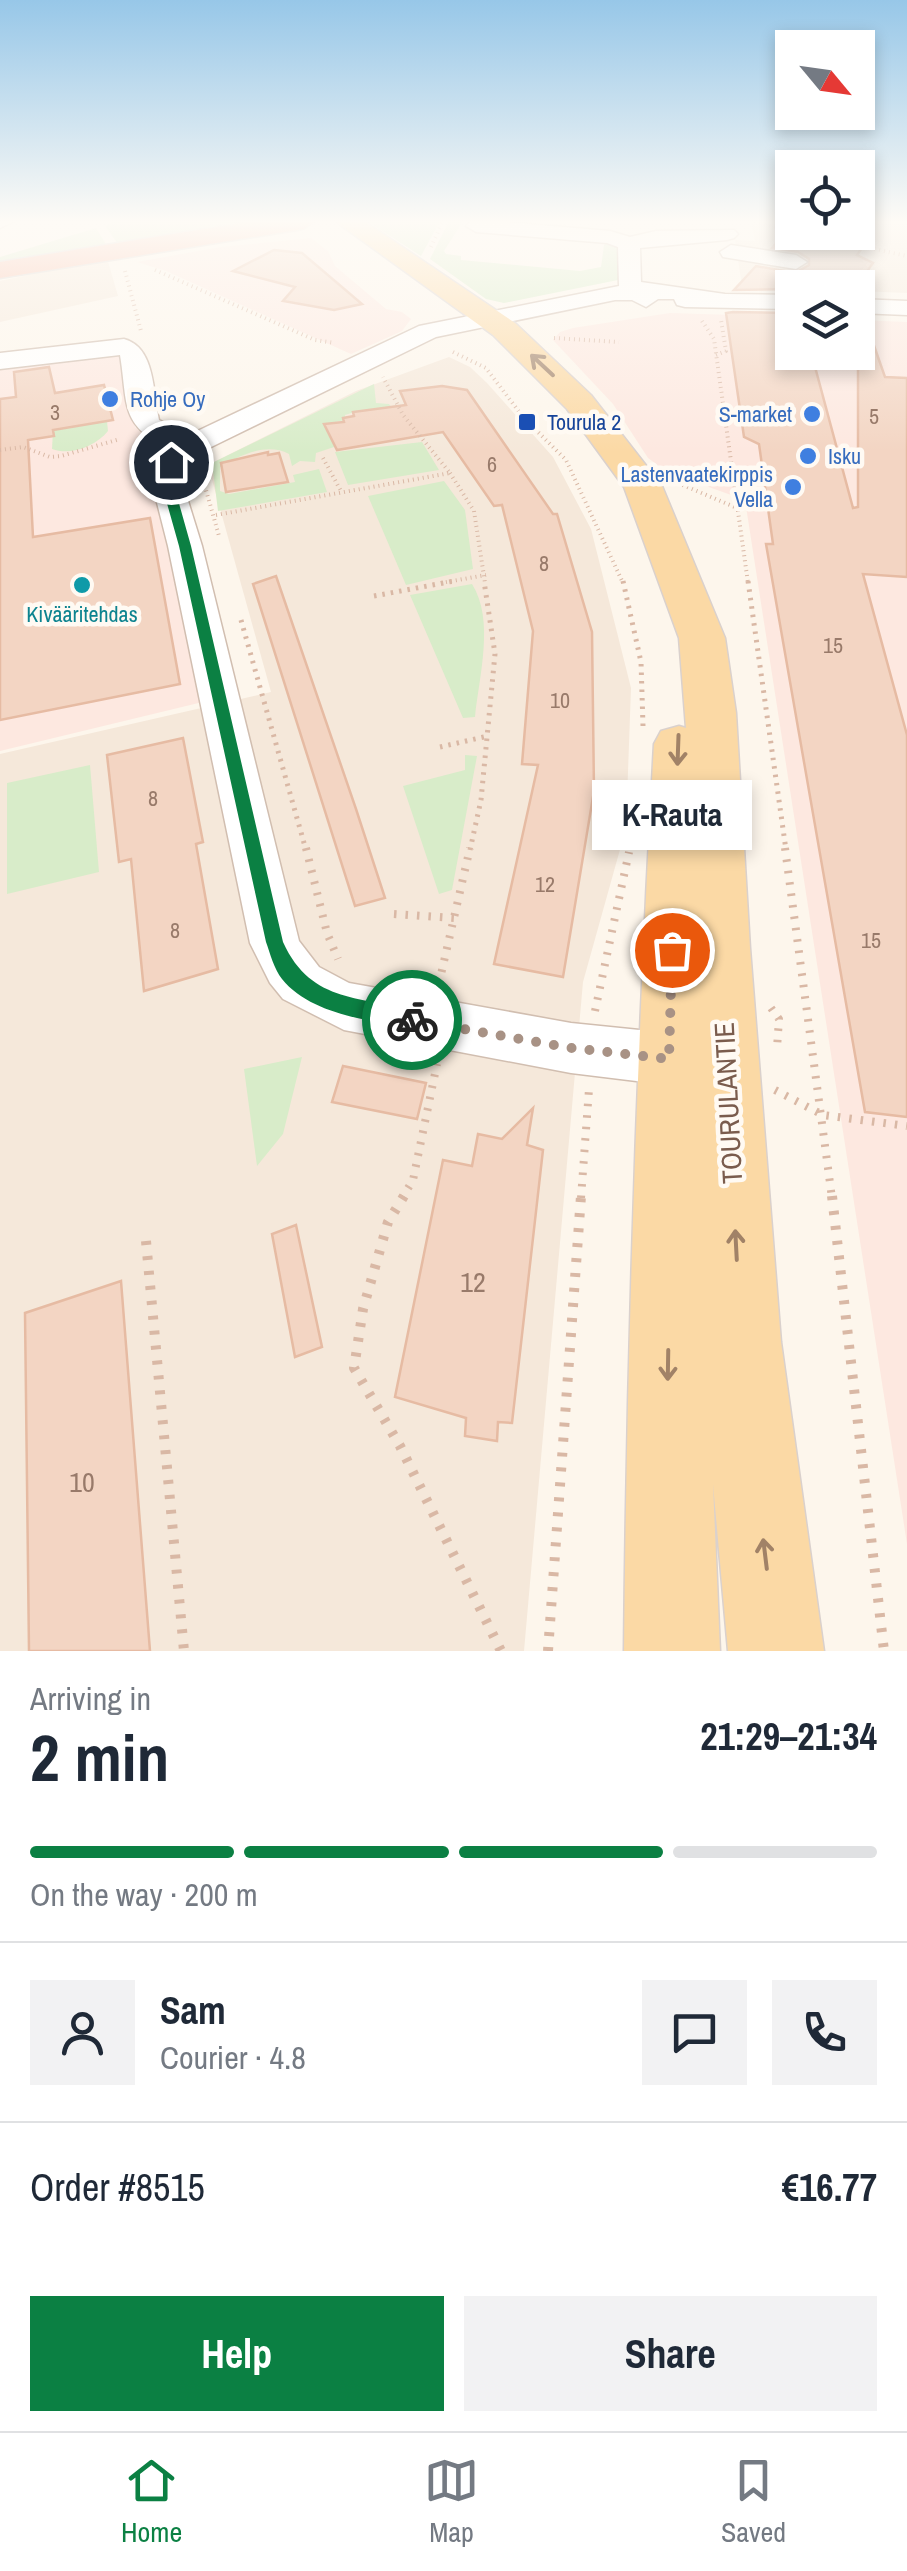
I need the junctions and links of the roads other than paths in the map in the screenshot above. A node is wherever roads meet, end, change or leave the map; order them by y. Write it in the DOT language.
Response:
graph roads {
  1 [pos="434,298"];
  2 [pos="443,298"];
  3 [pos="631,298"];
  4 [pos="661,298"];
  5 [pos="699,298"];
  6 [pos="775,302"];
  7 [pos="718,304"];
  8 [pos="875,307"];
  9 [pos="907,308"];
  10 [pos="482,329"];
  11 [pos="0,360"];
  12 [pos="196,457"];
  13 [pos="669,1059"];
  14 [pos="672,1651"];
  15 [pos="776,1651"];
  1 -- 10 [label="main road, TOURULANTIE"];
  2 -- 10 [label="main road, TOURULANTIE"];
  3 -- 10 [label="street"];
  4 -- 7 [label="street"];
  5 -- 7 [label="street"];
  6 -- 7 [label="street"];
  8 -- 9 [label="street"];
  10 -- 12 [label="street"];
  10 -- 13 [label="main road, TOURULANTIE, one-way"];
  15 -- 10 [label="main road, TOURULANTIE, one-way"];
  11 -- 12 [label="street"];
  12 -- 13 [label="street"];
  13 -- 14 [label="main road, TOURULANTIE, one-way"];
}
